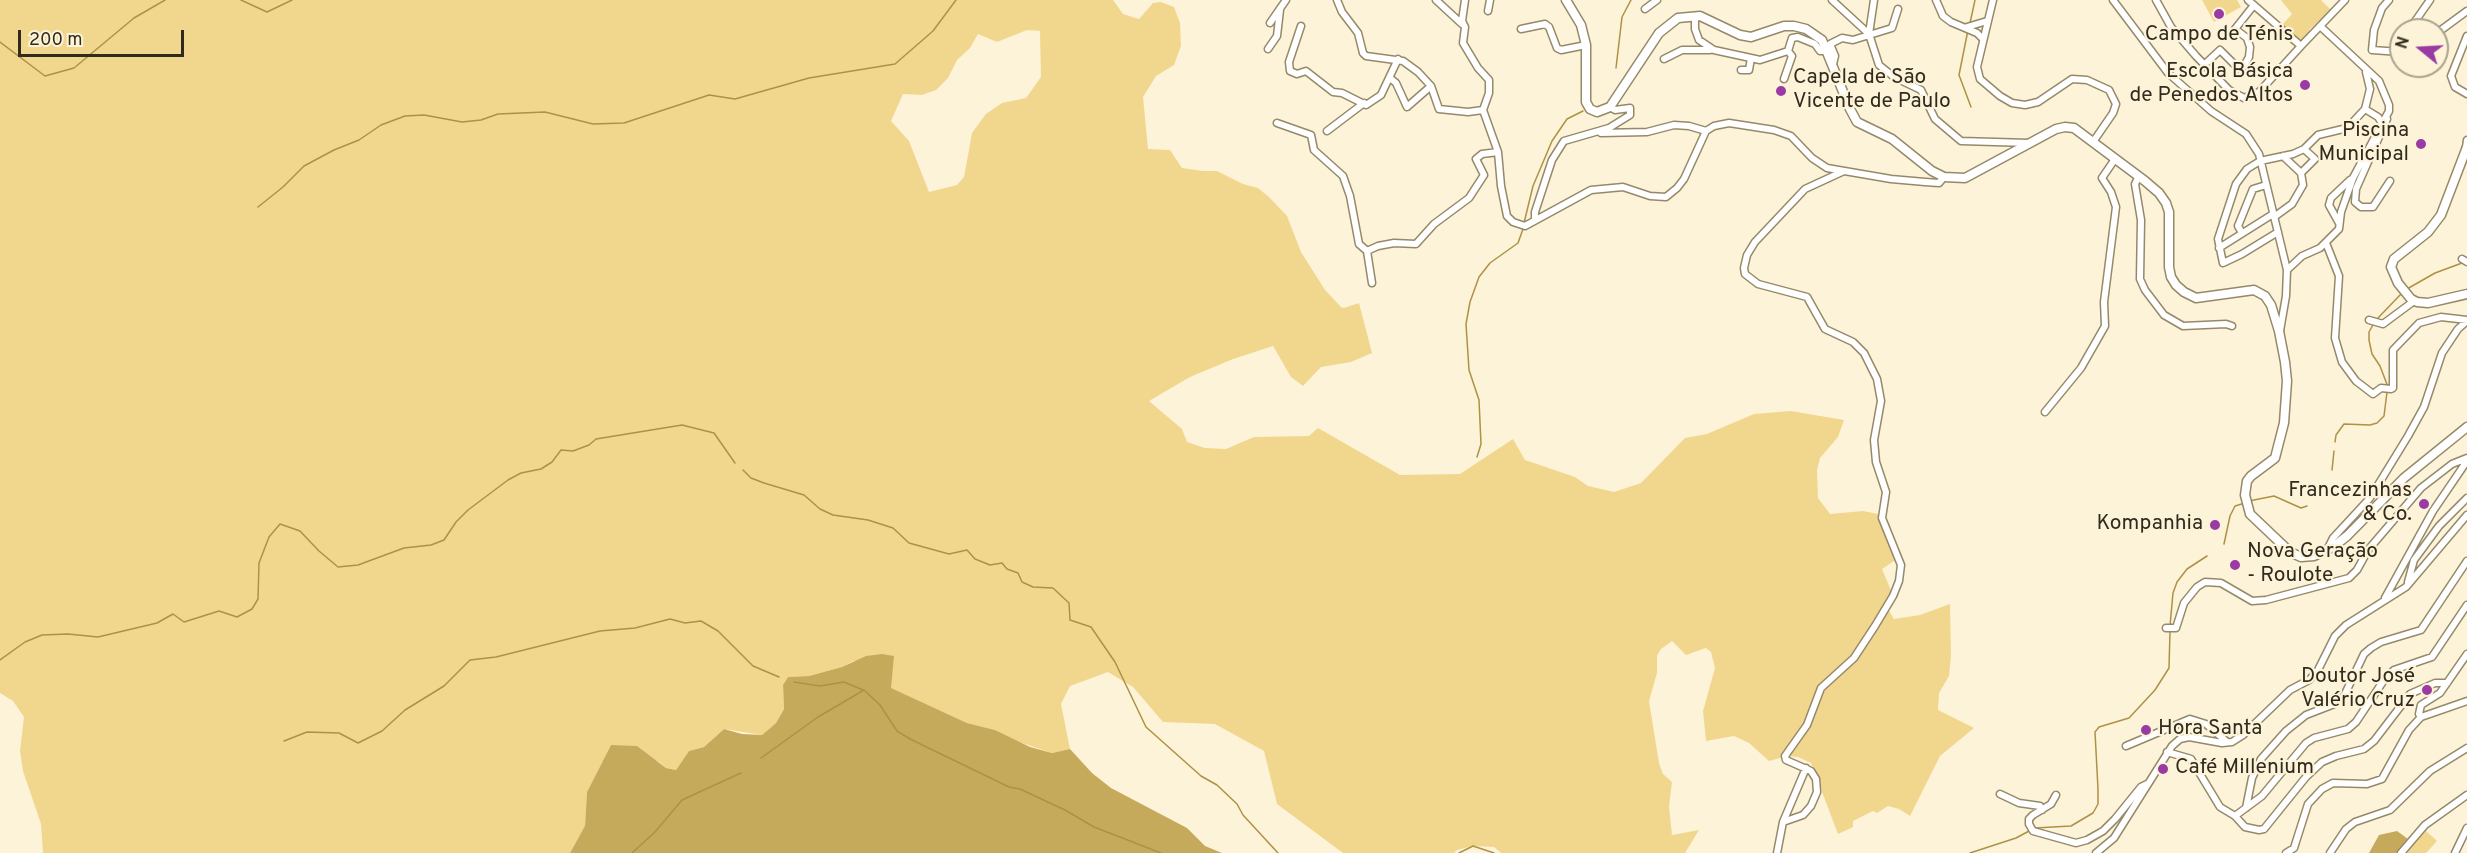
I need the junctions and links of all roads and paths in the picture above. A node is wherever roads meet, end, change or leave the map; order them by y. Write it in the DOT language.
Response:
graph roads {
  1 [pos="1286,0"];
  2 [pos="1337,0"];
  3 [pos="1436,0"];
  4 [pos="1465,0"];
  5 [pos="1490,0"];
  6 [pos="1566,0"];
  7 [pos="1657,0"];
  8 [pos="1832,0"];
  9 [pos="1874,0"];
  10 [pos="1936,0"];
  11 [pos="1993,0"];
  12 [pos="2113,0"];
  13 [pos="2156,0"];
  14 [pos="2344,0"];
  15 [pos="2389,0"];
  16 [pos="2430,0"];
  17 [pos="2251,3"];
  18 [pos="1645,9"];
  19 [pos="1899,9"];
  20 [pos="1280,10"];
  21 [pos="1488,11"];
  22 [pos="2467,11"];
  23 [pos="1695,16"];
  24 [pos="2417,18"];
  25 [pos="1987,21"];
  26 [pos="1270,23"];
  27 [pos="2449,24"];
  28 [pos="1301,26"];
  29 [pos="2320,26"];
  30 [pos="1465,27"];
  31 [pos="1967,27"];
  32 [pos="1521,29"];
  33 [pos="1869,34"];
  34 [pos="2467,36"];
  35 [pos="1983,39"];
  36 [pos="1586,45"];
  37 [pos="2301,46"];
  38 [pos="1268,49"];
  39 [pos="1714,50"];
  40 [pos="1788,51"];
  41 [pos="1827,51"];
  42 [pos="2389,51"];
  43 [pos="1751,58"];
  44 [pos="1398,59"];
  45 [pos="1664,60"];
  46 [pos="1833,64"];
  47 [pos="2204,64"];
  48 [pos="2364,66"];
  49 [pos="1741,70"];
  50 [pos="1390,78"];
  51 [pos="1784,79"];
  52 [pos="1431,86"];
  53 [pos="2467,94"];
  54 [pos="1364,103"];
  55 [pos="1610,107"];
  56 [pos="2366,109"];
  57 [pos="1483,110"];
  58 [pos="2387,116"];
  59 [pos="1277,123"];
  60 [pos="2382,123"];
  61 [pos="1327,131"];
  62 [pos="1706,131"];
  63 [pos="1595,133"];
  64 [pos="2093,142"];
  65 [pos="2030,143"];
  66 [pos="2467,145"];
  67 [pos="2304,149"];
  68 [pos="1498,152"];
  69 [pos="2283,156"];
  70 [pos="2115,159"];
  71 [pos="2260,161"];
  72 [pos="1844,171"];
  73 [pos="2301,173"];
  74 [pos="2139,176"];
  75 [pos="1944,177"];
  76 [pos="2353,177"];
  77 [pos="2390,181"];
  78 [pos="2266,185"];
  79 [pos="2274,216"];
  80 [pos="1535,219"];
  81 [pos="2339,223"];
  82 [pos="2277,232"];
  83 [pos="2242,233"];
  84 [pos="2326,243"];
  85 [pos="2219,248"];
  86 [pos="1366,251"];
  87 [pos="2287,270"];
  88 [pos="1372,283"];
  89 [pos="2467,294"];
  90 [pos="2412,300"];
  91 [pos="2369,320"];
  92 [pos="2467,320"];
  93 [pos="2232,326"];
  94 [pos="2279,331"];
  95 [pos="2045,412"];
  96 [pos="2467,427"];
  97 [pos="2467,460"];
  98 [pos="2467,498"];
  99 [pos="2467,515"];
  100 [pos="2326,550"];
  101 [pos="2467,561"];
  102 [pos="2408,584"];
  103 [pos="2385,598"];
  104 [pos="2467,605"];
  105 [pos="2170,629"];
  106 [pos="2467,654"];
  107 [pos="2447,683"];
  108 [pos="2467,701"];
  109 [pos="2421,717"];
  110 [pos="2227,742"];
  111 [pos="2126,746"];
  112 [pos="2467,748"];
  113 [pos="2167,752"];
  114 [pos="1806,768"];
  115 [pos="2148,784"];
  116 [pos="2000,794"];
  117 [pos="2056,795"];
  118 [pos="2467,795"];
  119 [pos="2246,808"];
  120 [pos="2042,810"];
  121 [pos="2235,816"];
  122 [pos="1783,822"];
  123 [pos="2467,828"];
  124 [pos="1777,853"];
  125 [pos="2096,853"];
  126 [pos="2286,853"];
  127 [pos="2330,853"];
  128 [pos="2401,853"];
  129 [pos="2455,853"];
  1 -- 20 [label="street"];
  2 -- 44 [label="street"];
  3 -- 30 [label="street"];
  4 -- 30 [label="street"];
  5 -- 21 [label="street"];
  6 -- 36 [label="street"];
  7 -- 18 [label="street"];
  8 -- 33 [label="street"];
  9 -- 33 [label="street"];
  10 -- 31 [label="street"];
  11 -- 25 [label="street"];
  12 -- 71 [label="street"];
  13 -- 47 [label="street"];
  14 -- 29 [label="street"];
  15 -- 42 [label="street"];
  16 -- 24 [label="street"];
  17 -- 37 [label="street"];
  17 -- 47 [label="street"];
  19 -- 33 [label="street"];
  20 -- 26 [label="street"];
  20 -- 38 [label="street"];
  22 -- 27 [label="street"];
  23 -- 39 [label="street"];
  23 -- 41 [label="street"];
  23 -- 55 [label="street"];
  25 -- 31 [label="street"];
  25 -- 35 [label="street"];
  28 -- 54 [label="street"];
  29 -- 37 [label="street"];
  29 -- 48 [label="street"];
  30 -- 57 [label="street"];
  31 -- 35 [label="street"];
  32 -- 36 [label="street"];
  33 -- 46 [label="street"];
  33 -- 65 [label="street"];
  34 -- 53 [label="street"];
  35 -- 64 [label="street"];
  36 -- 55 [label="street"];
  37 -- 47 [label="street"];
  39 -- 43 [label="street"];
  39 -- 45 [label="street"];
  40 -- 41 [label="street"];
  40 -- 43 [label="street"];
  40 -- 51 [label="street"];
  41 -- 46 [label="street"];
  43 -- 49 [label="street"];
  44 -- 50 [label="street"];
  44 -- 52 [label="street"];
  46 -- 75 [label="street"];
  48 -- 56 [label="street"];
  48 -- 58 [label="street"];
  50 -- 52 [label="street"];
  50 -- 54 [label="street"];
  52 -- 57 [label="street"];
  54 -- 61 [label="street"];
  55 -- 63 [label="street"];
  56 -- 60 [label="street"];
  56 -- 67 [label="street"];
  57 -- 68 [label="street"];
  58 -- 60 [label="street"];
  58 -- 77 [label="street"];
  59 -- 86 [label="street"];
  60 -- 76 [label="street"];
  62 -- 63 [label="street"];
  62 -- 72 [label="street"];
  62 -- 80 [label="street"];
  63 -- 80 [label="street"];
  64 -- 65 [label="street"];
  64 -- 70 [label="street"];
  65 -- 75 [label="street"];
  66 -- 90 [label="street"];
  67 -- 69 [label="street"];
  67 -- 73 [label="street"];
  68 -- 80 [label="street"];
  68 -- 86 [label="street"];
  69 -- 71 [label="street"];
  69 -- 73 [label="street"];
  70 -- 74 [label="street"];
  70 -- 95 [label="street"];
  71 -- 78 [label="street"];
  71 -- 85 [label="street"];
  72 -- 75 [label="street"];
  72 -- 114 [label="street"];
  73 -- 79 [label="street"];
  74 -- 93 [label="street"];
  74 -- 94 [label="street"];
  76 -- 81 [label="street"];
  76 -- 81 [label="street"];
  78 -- 79 [label="street"];
  78 -- 83 [label="street"];
  79 -- 82 [label="street"];
  79 -- 83 [label="street"];
  81 -- 84 [label="street"];
  82 -- 85 [label="street"];
  82 -- 87 [label="street"];
  83 -- 85 [label="street"];
  84 -- 87 [label="street"];
  84 -- 92 [label="street"];
  86 -- 88 [label="street"];
  87 -- 94 [label="street"];
  89 -- 90 [label="street"];
  90 -- 91 [label="street"];
  92 -- 100 [label="street"];
  94 -- 100 [label="street"];
  96 -- 100 [label="street"];
  97 -- 103 [label="street"];
  97 -- 105 [label="street"];
  98 -- 102 [label="street"];
  99 -- 102 [label="street"];
  101 -- 119 [label="street"];
  102 -- 103 [label="street"];
  103 -- 110 [label="street"];
  104 -- 119 [label="street"];
  106 -- 107 [label="street"];
  107 -- 109 [label="street"];
  107 -- 121 [label="street"];
  108 -- 109 [label="street"];
  109 -- 126 [label="street"];
  110 -- 111 [label="street"];
  110 -- 113 [label="street"];
  112 -- 127 [label="street"];
  113 -- 115 [label="street"];
  113 -- 121 [label="street"];
  114 -- 122 [label="street"];
  114 -- 122 [label="street"];
  115 -- 120 [label="street"];
  115 -- 125 [label="street"];
  116 -- 120 [label="street"];
  117 -- 120 [label="street"];
  118 -- 128 [label="street"];
  119 -- 121 [label="street"];
  122 -- 124 [label="street"];
  123 -- 129 [label="street"];
}
